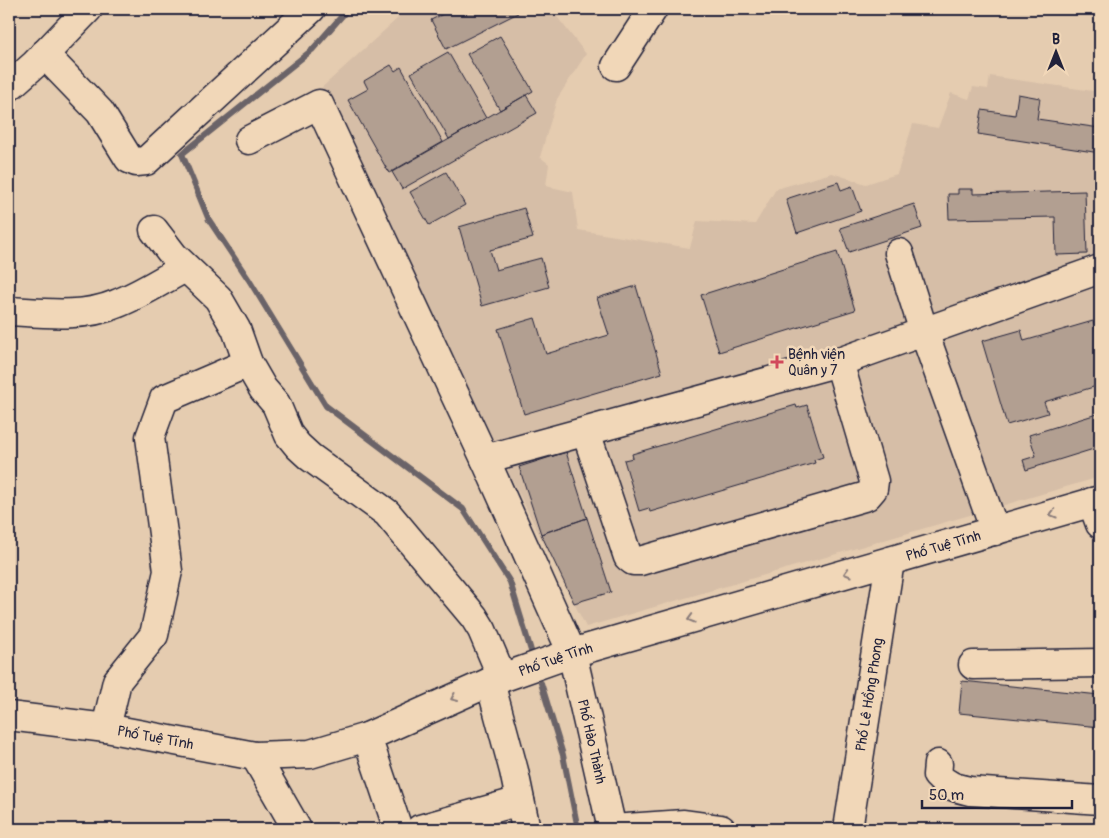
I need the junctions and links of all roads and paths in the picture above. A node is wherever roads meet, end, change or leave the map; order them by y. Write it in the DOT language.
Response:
graph roads {
  1 [pos="88,9"];
  2 [pos="311,9"];
  3 [pos="653,9"];
  4 [pos="44,54"];
  5 [pos="616,66"];
  6 [pos="9,86"];
  7 [pos="249,140"];
  8 [pos="154,230"];
  9 [pos="899,253"];
  10 [pos="185,268"];
  11 [pos="1100,269"];
  12 [pos="9,311"];
  13 [pos="924,332"];
  14 [pos="838,362"];
  15 [pos="248,363"];
  16 [pos="586,432"];
  17 [pos="485,459"];
  18 [pos="1098,509"];
  19 [pos="995,531"];
  20 [pos="890,561"];
  21 [pos="572,654"];
  22 [pos="1100,663"];
  23 [pos="974,665"];
  24 [pos="496,680"];
  25 [pos="9,716"];
  26 [pos="106,728"];
  27 [pos="366,737"];
  28 [pos="255,756"];
  29 [pos="938,764"];
  30 [pos="1100,800"];
  31 [pos="520,801"];
  32 [pos="297,829"];
  33 [pos="398,829"];
  34 [pos="420,829"];
  35 [pos="526,829"];
  36 [pos="612,829"];
  37 [pos="721,829"];
  38 [pos="848,829"];
  1 -- 4 [label="street"];
  2 -- 4 [label="street"];
  3 -- 5 [label="street"];
  4 -- 6 [label="street"];
  7 -- 17 [label="street, Phố Hào Thành"];
  8 -- 10 [label="street"];
  9 -- 13 [label="street"];
  10 -- 12 [label="street"];
  10 -- 15 [label="street"];
  11 -- 13 [label="street"];
  13 -- 14 [label="street"];
  13 -- 19 [label="street"];
  14 -- 16 [label="street"];
  14 -- 16 [label="street"];
  15 -- 24 [label="street"];
  15 -- 26 [label="street"];
  16 -- 17 [label="street"];
  17 -- 21 [label="street, Phố Hào Thành"];
  18 -- 19 [label="street, Phố Tuệ Tĩnh, one-way"];
  19 -- 20 [label="street, Phố Tuệ Tĩnh"];
  20 -- 21 [label="street, Phố Tuệ Tĩnh, one-way"];
  20 -- 38 [label="street, Phố Lê Hồng Phong"];
  21 -- 24 [label="street, Phố Tuệ Tĩnh"];
  21 -- 36 [label="street, Phố Hào Thành"];
  22 -- 23 [label="street"];
  24 -- 27 [label="street, Phố Tuệ Tĩnh, one-way"];
  24 -- 31 [label="street"];
  25 -- 26 [label="street, Phố Tuệ Tĩnh"];
  26 -- 28 [label="street, Phố Tuệ Tĩnh"];
  27 -- 28 [label="street, Phố Tuệ Tĩnh"];
  27 -- 33 [label="street"];
  28 -- 32 [label="street"];
  29 -- 30 [label="street"];
  31 -- 34 [label="street"];
  31 -- 35 [label="street"];
  36 -- 37 [label="street"];
}
